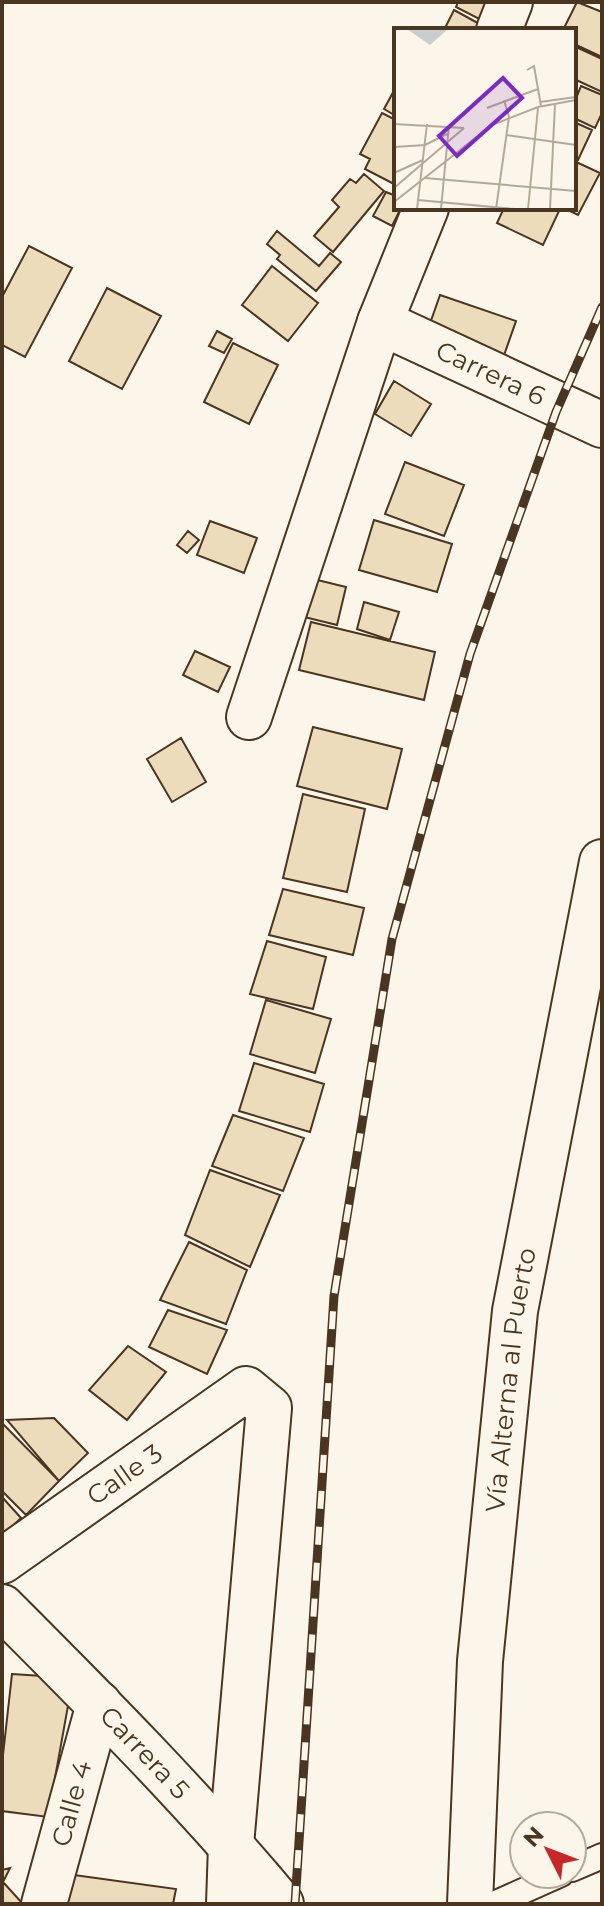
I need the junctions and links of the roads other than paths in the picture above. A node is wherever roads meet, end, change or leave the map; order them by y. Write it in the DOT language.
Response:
graph roads {
  1 [pos="510,2"];
  2 [pos="500,28"];
  3 [pos="425,210"];
  4 [pos="380,322"];
  5 [pos="602,425"];
  6 [pos="249,717"];
  7 [pos="602,862"];
  8 [pos="2,1561"];
  9 [pos="2,1607"];
  10 [pos="99,1704"];
  11 [pos="231,1845"];
  12 [pos="525,1890"];
  13 [pos="44,1904"];
  14 [pos="229,1904"];
  15 [pos="281,1904"];
  16 [pos="470,1904"];
  17 [pos="494,1904"];
  1 -- 2 [label="street"];
  3 -- 4 [label="street"];
  4 -- 5 [label="street, Carrera 6"];
  4 -- 6 [label="street"];
  7 -- 16 [label="street, Vía Alterna al Puerto"];
  8 -- 11 [label="street, Calle 3"];
  9 -- 10 [label="street, Carrera 5"];
  10 -- 11 [label="street, Carrera 5"];
  10 -- 13 [label="street, Calle 4"];
  11 -- 14 [label="street"];
  11 -- 15 [label="street, Carrera 5"];
  12 -- 17 [label="lane"];
}
